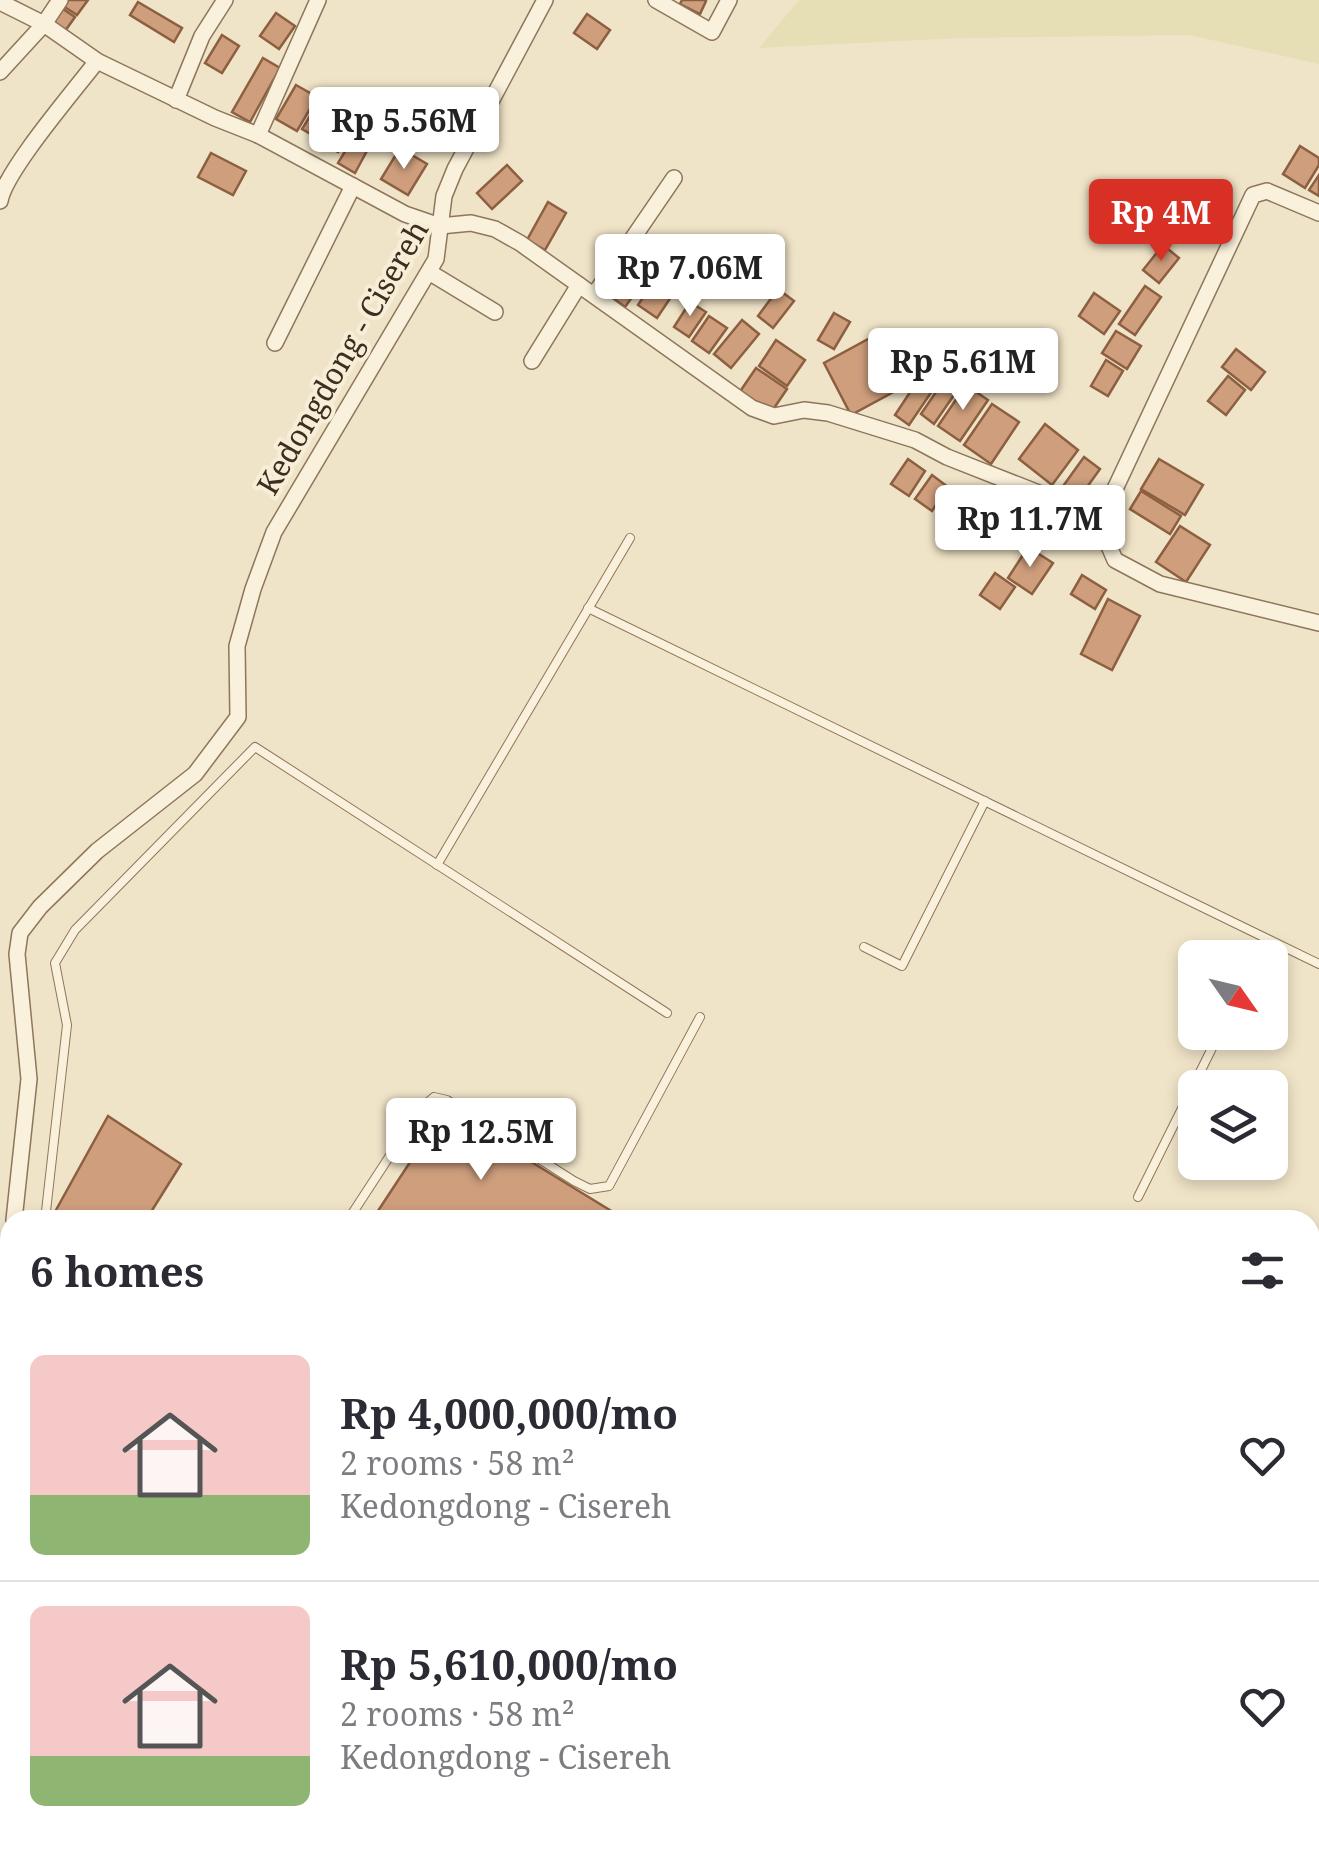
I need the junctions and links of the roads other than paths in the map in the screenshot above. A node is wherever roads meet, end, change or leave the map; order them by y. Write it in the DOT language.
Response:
graph roads {
  1 [pos="60,0"];
  2 [pos="225,0"];
  3 [pos="318,0"];
  4 [pos="546,0"];
  5 [pos="656,0"];
  6 [pos="729,0"];
  7 [pos="0,2"];
  8 [pos="44,24"];
  9 [pos="97,61"];
  10 [pos="0,72"];
  11 [pos="176,100"];
  12 [pos="258,136"];
  13 [pos="674,178"];
  14 [pos="353,186"];
  15 [pos="0,201"];
  16 [pos="1319,213"];
  17 [pos="440,226"];
  18 [pos="429,272"];
  19 [pos="579,285"];
  20 [pos="594,295"];
  21 [pos="495,312"];
  22 [pos="274,343"];
  23 [pos="532,360"];
  24 [pos="1099,523"];
  25 [pos="630,538"];
  26 [pos="588,608"];
  27 [pos="1319,623"];
  28 [pos="985,801"];
  29 [pos="437,865"];
  30 [pos="1268,938"];
  31 [pos="864,947"];
  32 [pos="1319,964"];
  33 [pos="667,1013"];
  34 [pos="700,1017"];
  35 [pos="1211,1050"];
  36 [pos="1138,1197"];
  37 [pos="15,1210"];
  38 [pos="46,1210"];
  39 [pos="355,1210"];
  1 -- 8 [label="street"];
  2 -- 11 [label="street"];
  3 -- 12 [label="street"];
  4 -- 17 [label="street"];
  5 -- 6 [label="street"];
  7 -- 8 [label="street"];
  8 -- 9 [label="street"];
  8 -- 10 [label="street"];
  9 -- 11 [label="street"];
  9 -- 15 [label="street"];
  11 -- 12 [label="street"];
  12 -- 14 [label="street"];
  13 -- 20 [label="street"];
  14 -- 17 [label="street"];
  14 -- 22 [label="street"];
  16 -- 24 [label="street"];
  17 -- 18 [label="street, Kedongdong - Cisereh"];
  17 -- 19 [label="street, Kedongdong - Cisereh"];
  18 -- 21 [label="street"];
  18 -- 37 [label="street, Kedongdong - Cisereh"];
  19 -- 20 [label="street, Kedongdong - Cisereh"];
  19 -- 23 [label="street"];
  20 -- 24 [label="street, Kedongdong - Cisereh"];
  24 -- 27 [label="street"];
  25 -- 26 [label="lane"];
  26 -- 28 [label="lane"];
  26 -- 29 [label="lane"];
  28 -- 30 [label="lane"];
  28 -- 31 [label="lane"];
  29 -- 33 [label="lane"];
  29 -- 38 [label="lane"];
  30 -- 32 [label="lane"];
  34 -- 39 [label="lane"];
  35 -- 36 [label="lane"];
}
